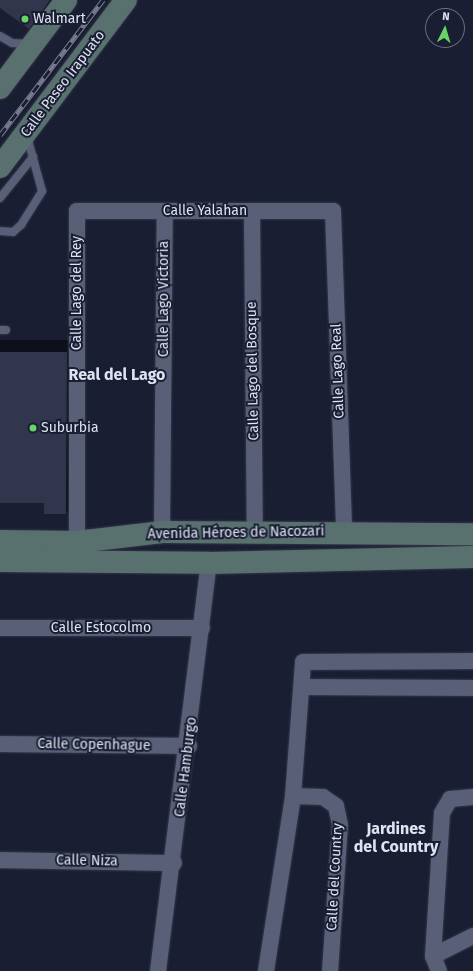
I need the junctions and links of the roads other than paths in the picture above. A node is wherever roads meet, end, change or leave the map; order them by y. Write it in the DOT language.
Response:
graph roads {
  1 [pos="66,0"];
  2 [pos="126,0"];
  3 [pos="1,38"];
  4 [pos="34,43"];
  5 [pos="0,88"];
  6 [pos="26,132"];
  7 [pos="32,156"];
  8 [pos="0,167"];
  9 [pos="0,198"];
  10 [pos="77,211"];
  11 [pos="165,211"];
  12 [pos="252,211"];
  13 [pos="333,211"];
  14 [pos="0,231"];
  15 [pos="255,531"];
  16 [pos="344,531"];
  17 [pos="162,532"];
  18 [pos="473,534"];
  19 [pos="0,541"];
  20 [pos="77,542"];
  21 [pos="473,557"];
  22 [pos="0,561"];
  23 [pos="209,563"];
  24 [pos="0,628"];
  25 [pos="202,628"];
  26 [pos="473,661"];
  27 [pos="303,687"];
  28 [pos="473,688"];
  29 [pos="0,744"];
  30 [pos="189,746"];
  31 [pos="293,796"];
  32 [pos="473,797"];
  33 [pos="0,860"];
  34 [pos="174,863"];
  35 [pos="473,936"];
  36 [pos="433,956"];
  37 [pos="158,971"];
  38 [pos="266,971"];
  39 [pos="330,971"];
  40 [pos="439,971"];
  1 -- 4 [label="main road"];
  2 -- 6 [label="main road, Calle Paseo Irapuato"];
  3 -- 4 [label="lane"];
  4 -- 5 [label="main road"];
  6 -- 7 [label="lane"];
  6 -- 8 [label="main road, Calle Paseo Irapuato"];
  7 -- 9 [label="lane"];
  7 -- 14 [label="lane"];
  10 -- 11 [label="street, Calle Yalahan"];
  10 -- 20 [label="street, Calle Lago del Rey"];
  11 -- 12 [label="street, Calle Yalahan"];
  11 -- 17 [label="street, Calle Lago Victoria"];
  12 -- 13 [label="street, Calle Yalahan"];
  12 -- 15 [label="street, Calle Lago del Bosque"];
  13 -- 16 [label="street, Calle Lago Real"];
  15 -- 16 [label="main road, Avenida Héroes de Nacozari"];
  15 -- 17 [label="main road, Avenida Héroes de Nacozari"];
  16 -- 18 [label="main road, Avenida Héroes de Nacozari"];
  17 -- 20 [label="main road, Avenida Héroes de Nacozari"];
  19 -- 20 [label="main road, Avenida Héroes de Nacozari"];
  21 -- 23 [label="main road, Avenida Héroes de Nacozari"];
  22 -- 23 [label="main road, Avenida Héroes de Nacozari"];
  23 -- 25 [label="street, Calle Hamburgo"];
  24 -- 25 [label="street, Calle Estocolmo"];
  25 -- 30 [label="street, Calle Hamburgo"];
  26 -- 27 [label="street"];
  27 -- 28 [label="street"];
  27 -- 31 [label="street"];
  29 -- 30 [label="street, Calle Copenhague"];
  30 -- 34 [label="street, Calle Hamburgo"];
  31 -- 38 [label="street"];
  31 -- 39 [label="street, Calle del Country"];
  32 -- 36 [label="street"];
  33 -- 34 [label="street, Calle Niza"];
  34 -- 37 [label="street, Calle Hamburgo"];
  35 -- 36 [label="street"];
  36 -- 40 [label="street"];
}
